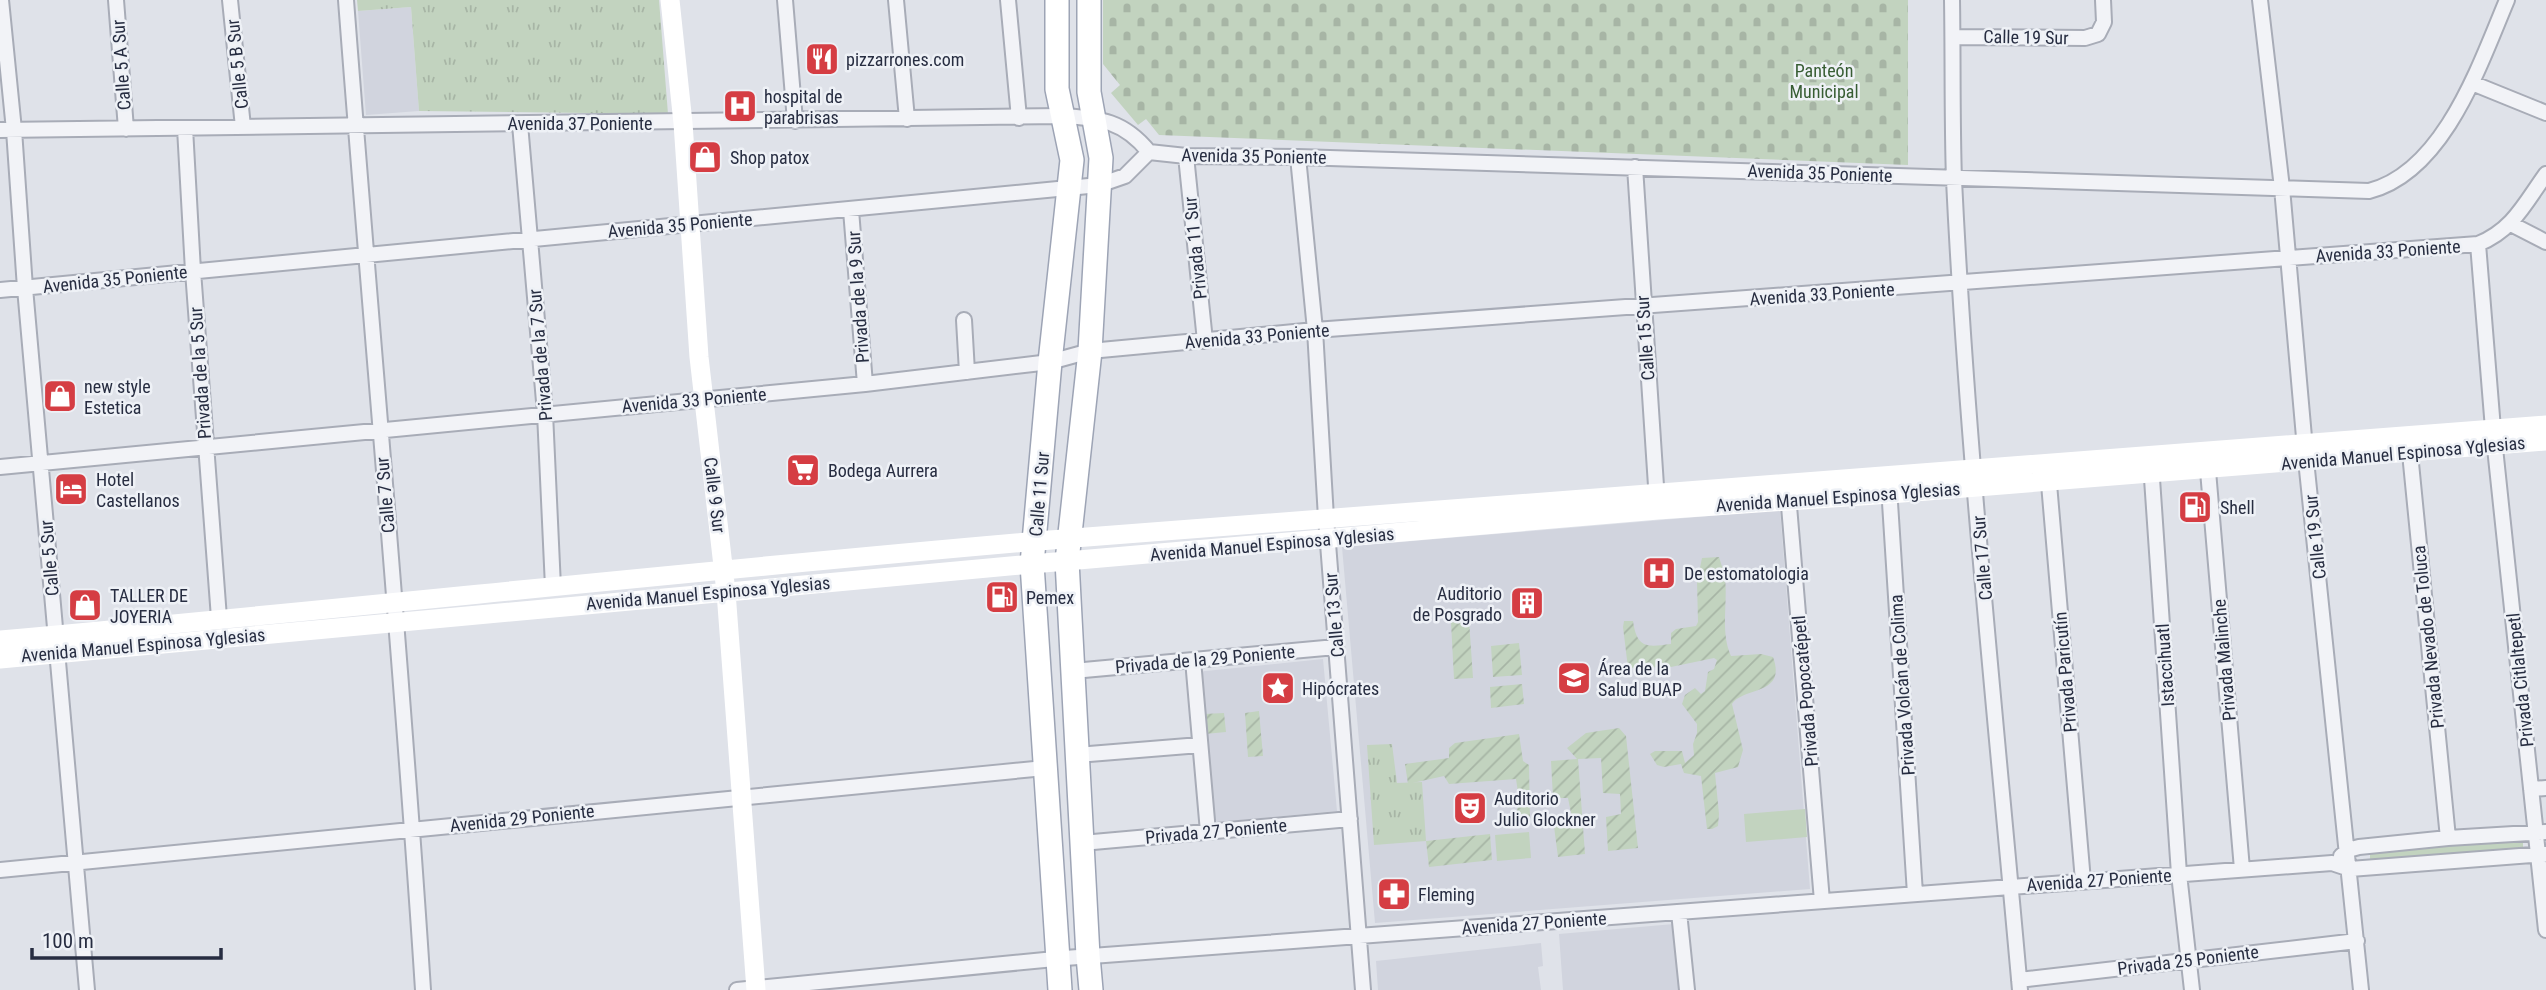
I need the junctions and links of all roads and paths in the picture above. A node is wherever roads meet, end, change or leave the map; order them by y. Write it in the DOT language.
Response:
graph roads {
  1 [pos="1,0"];
  2 [pos="116,0"];
  3 [pos="230,0"];
  4 [pos="346,0"];
  5 [pos="670,0"];
  6 [pos="785,0"];
  7 [pos="896,0"];
  8 [pos="1008,0"];
  9 [pos="1057,0"];
  10 [pos="1089,0"];
  11 [pos="1952,0"];
  12 [pos="2103,0"];
  13 [pos="2260,0"];
  14 [pos="2507,0"];
  15 [pos="1953,37"];
  16 [pos="2472,83"];
  17 [pos="2546,113"];
  18 [pos="1063,116"];
  19 [pos="1019,118"];
  20 [pos="1094,118"];
  21 [pos="907,119"];
  22 [pos="795,121"];
  23 [pos="683,123"];
  24 [pos="520,124"];
  25 [pos="356,125"];
  26 [pos="243,127"];
  27 [pos="185,128"];
  28 [pos="125,129"];
  29 [pos="7,130"];
  30 [pos="1149,152"];
  31 [pos="1186,156"];
  32 [pos="1298,157"];
  33 [pos="1635,167"];
  34 [pos="2546,174"];
  35 [pos="1954,178"];
  36 [pos="1099,185"];
  37 [pos="2282,188"];
  38 [pos="1060,189"];
  39 [pos="851,210"];
  40 [pos="690,224"];
  41 [pos="2511,224"];
  42 [pos="530,238"];
  43 [pos="2546,242"];
  44 [pos="2478,244"];
  45 [pos="365,255"];
  46 [pos="2287,258"];
  47 [pos="193,271"];
  48 [pos="1961,284"];
  49 [pos="25,288"];
  50 [pos="0,290"];
  51 [pos="1643,306"];
  52 [pos="964,320"];
  53 [pos="1315,330"];
  54 [pos="1205,341"];
  55 [pos="1090,351"];
  56 [pos="1050,362"];
  57 [pos="967,372"];
  58 [pos="865,384"];
  59 [pos="703,401"];
  60 [pos="545,413"];
  61 [pos="2546,425"];
  62 [pos="380,432"];
  63 [pos="2494,437"];
  64 [pos="2546,441"];
  65 [pos="2409,444"];
  66 [pos="206,448"];
  67 [pos="2306,452"];
  68 [pos="2207,460"];
  69 [pos="41,463"];
  70 [pos="2151,464"];
  71 [pos="0,467"];
  72 [pos="2048,472"];
  73 [pos="1975,478"];
  74 [pos="1889,485"];
  75 [pos="1656,490"];
  76 [pos="1788,491"];
  77 [pos="1658,510"];
  78 [pos="1326,518"];
  79 [pos="1328,540"];
  80 [pos="1069,549"];
  81 [pos="1033,552"];
  82 [pos="724,571"];
  83 [pos="553,587"];
  84 [pos="726,592"];
  85 [pos="396,611"];
  86 [pos="219,618"];
  87 [pos="0,640"];
  88 [pos="57,644"];
  89 [pos="1336,647"];
  90 [pos="0,659"];
  91 [pos="1193,660"];
  92 [pos="1073,671"];
  93 [pos="1200,745"];
  94 [pos="1077,755"];
  95 [pos="1045,768"];
  96 [pos="2539,789"];
  97 [pos="741,797"];
  98 [pos="1350,819"];
  99 [pos="413,829"];
  100 [pos="1208,832"];
  101 [pos="2541,832"];
  102 [pos="2448,838"];
  103 [pos="1082,843"];
  104 [pos="2348,850"];
  105 [pos="2542,855"];
  106 [pos="76,862"];
  107 [pos="2332,863"];
  108 [pos="2242,869"];
  109 [pos="2350,869"];
  110 [pos="0,870"];
  111 [pos="2179,874"];
  112 [pos="2083,881"];
  113 [pos="2011,887"];
  114 [pos="1914,894"];
  115 [pos="1822,901"];
  116 [pos="1679,912"];
  117 [pos="2546,930"];
  118 [pos="1359,936"];
  119 [pos="2357,941"];
  120 [pos="1088,956"];
  121 [pos="1056,959"];
  122 [pos="2189,960"];
  123 [pos="2019,985"];
  124 [pos="750,989"];
  125 [pos="87,990"];
  126 [pos="423,990"];
  127 [pos="1060,990"];
  128 [pos="1091,990"];
  129 [pos="1363,990"];
  130 [pos="1687,990"];
  131 [pos="2192,990"];
  132 [pos="2361,990"];
  1 -- 29 [label="street, Calle 5 Sur"];
  2 -- 28 [label="street, Calle 5 A Sur"];
  3 -- 26 [label="street, Calle 5 B Sur"];
  4 -- 25 [label="street, Calle 7 Sur"];
  5 -- 23 [label="main road, Calle 9 Sur"];
  6 -- 22 [label="street"];
  7 -- 21 [label="street"];
  8 -- 19 [label="street"];
  9 -- 18 [label="main road, Calle 11 Sur"];
  10 -- 20 [label="main road, Calle 11 Sur"];
  11 -- 15 [label="street, Calle 17 Sur"];
  12 -- 15 [label="street, Calle 19 Sur"];
  13 -- 37 [label="street, Calle 19 Sur"];
  14 -- 16 [label="street, Avenida 35 Poniente"];
  15 -- 35 [label="street, Calle 17 Sur"];
  16 -- 17 [label="street"];
  16 -- 37 [label="street, Avenida 35 Poniente"];
  18 -- 19 [label="street, Avenida 37 Poniente"];
  18 -- 20 [label="street, Avenida 37 Poniente"];
  18 -- 38 [label="main road, Calle 11 Sur"];
  19 -- 21 [label="street, Avenida 37 Poniente"];
  20 -- 30 [label="street, Avenida 37 Poniente"];
  20 -- 36 [label="main road, Calle 11 Sur"];
  21 -- 22 [label="street, Avenida 37 Poniente"];
  22 -- 23 [label="street, Avenida 37 Poniente"];
  23 -- 24 [label="street, Avenida 37 Poniente"];
  23 -- 40 [label="main road, Calle 9 Sur"];
  24 -- 25 [label="street, Avenida 37 Poniente"];
  24 -- 42 [label="street, Privada de la 7 Sur"];
  25 -- 26 [label="street, Avenida 37 Poniente"];
  25 -- 45 [label="street, Calle 7 Sur"];
  26 -- 27 [label="street, Avenida 37 Poniente"];
  27 -- 28 [label="street, Avenida 37 Poniente"];
  27 -- 47 [label="street, Privada de la 5 Sur"];
  28 -- 29 [label="street, Avenida 37 Poniente"];
  29 -- 49 [label="street, Calle 5 Sur"];
  30 -- 31 [label="street, Avenida 35 Poniente"];
  30 -- 36 [label="street, Avenida 35 Poniente"];
  31 -- 32 [label="street, Avenida 35 Poniente"];
  31 -- 54 [label="street, Privada 11 Sur"];
  32 -- 33 [label="street, Avenida 35 Poniente"];
  32 -- 53 [label="street, Calle 13 Sur"];
  33 -- 35 [label="street, Avenida 35 Poniente"];
  33 -- 51 [label="street, Calle 15 Sur"];
  34 -- 41 [label="street"];
  35 -- 37 [label="street, Avenida 35 Poniente"];
  35 -- 48 [label="street, Calle 17 Sur"];
  36 -- 38 [label="street, Avenida 35 Poniente"];
  36 -- 55 [label="main road, Calle 11 Sur"];
  37 -- 46 [label="street, Calle 19 Sur"];
  38 -- 39 [label="street, Avenida 35 Poniente"];
  38 -- 56 [label="main road, Calle 11 Sur"];
  39 -- 40 [label="street, Avenida 35 Poniente"];
  39 -- 58 [label="street, Privada de la 9 Sur"];
  40 -- 42 [label="street, Avenida 35 Poniente"];
  40 -- 59 [label="main road, Calle 9 Sur"];
  41 -- 43 [label="street"];
  41 -- 44 [label="street, Avenida 33 Poniente"];
  42 -- 45 [label="street, Avenida 35 Poniente"];
  42 -- 60 [label="street, Privada de la 7 Sur"];
  44 -- 46 [label="street, Avenida 33 Poniente"];
  44 -- 63 [label="street"];
  45 -- 47 [label="street, Avenida 35 Poniente"];
  45 -- 62 [label="street, Calle 7 Sur"];
  46 -- 48 [label="street, Avenida 33 Poniente"];
  46 -- 67 [label="street, Calle 19 Sur"];
  47 -- 49 [label="street, Avenida 35 Poniente"];
  47 -- 66 [label="street, Privada de la 5 Sur"];
  48 -- 51 [label="street, Avenida 33 Poniente"];
  48 -- 73 [label="street, Calle 17 Sur"];
  49 -- 50 [label="street, Avenida 35 Poniente"];
  49 -- 69 [label="street, Calle 5 Sur"];
  51 -- 53 [label="street, Avenida 33 Poniente"];
  51 -- 75 [label="street, Calle 15 Sur"];
  52 -- 57 [label="street"];
  53 -- 54 [label="street, Avenida 33 Poniente"];
  53 -- 78 [label="street, Calle 13 Sur"];
  54 -- 55 [label="street, Avenida 33 Poniente"];
  55 -- 56 [label="street, Avenida 33 Poniente"];
  55 -- 80 [label="main road, Calle 11 Sur"];
  56 -- 57 [label="street, Avenida 33 Poniente"];
  56 -- 81 [label="main road, Calle 11 Sur"];
  57 -- 58 [label="street, Avenida 33 Poniente"];
  58 -- 59 [label="street, Avenida 33 Poniente"];
  59 -- 60 [label="street, Avenida 33 Poniente"];
  59 -- 82 [label="main road, Calle 9 Sur"];
  60 -- 62 [label="street, Avenida 33 Poniente"];
  60 -- 83 [label="street, Privada de la 7 Sur"];
  61 -- 63 [label="main road, Avenida Manuel Espinosa Yglesias"];
  62 -- 66 [label="street, Avenida 33 Poniente"];
  62 -- 85 [label="street, Calle 7 Sur"];
  63 -- 64 [label="main road, Avenida Manuel Espinosa Yglesias"];
  63 -- 65 [label="main road, Avenida Manuel Espinosa Yglesias"];
  63 -- 96 [label="street, Privada Citlaltepetl"];
  65 -- 67 [label="main road, Avenida Manuel Espinosa Yglesias"];
  65 -- 102 [label="street, Privada Nevado de Toluca"];
  66 -- 69 [label="street, Avenida 33 Poniente"];
  66 -- 86 [label="street, Privada de la 5 Sur"];
  67 -- 68 [label="main road, Avenida Manuel Espinosa Yglesias"];
  67 -- 104 [label="street, Calle 19 Sur"];
  68 -- 70 [label="main road, Avenida Manuel Espinosa Yglesias"];
  68 -- 108 [label="street, Privada Malinche"];
  69 -- 71 [label="street, Avenida 33 Poniente"];
  69 -- 88 [label="street, Calle 5 Sur"];
  70 -- 72 [label="main road, Avenida Manuel Espinosa Yglesias"];
  70 -- 111 [label="street, Istaccihuatl"];
  72 -- 73 [label="main road, Avenida Manuel Espinosa Yglesias"];
  72 -- 112 [label="street, Privada Paricutín"];
  73 -- 74 [label="main road, Avenida Manuel Espinosa Yglesias"];
  73 -- 113 [label="street, Calle 17 Sur"];
  74 -- 76 [label="main road, Avenida Manuel Espinosa Yglesias"];
  74 -- 114 [label="street, Privada Volcán de Colima"];
  75 -- 76 [label="main road, Avenida Manuel Espinosa Yglesias"];
  75 -- 77 [label="street, Calle 15 Sur"];
  75 -- 78 [label="main road, Avenida Manuel Espinosa Yglesias"];
  76 -- 77 [label="main road, Avenida Manuel Espinosa Yglesias"];
  76 -- 115 [label="street, Privada Popocatépetl"];
  77 -- 79 [label="main road, Avenida Manuel Espinosa Yglesias"];
  78 -- 79 [label="street, Calle 13 Sur"];
  78 -- 80 [label="main road, Avenida Manuel Espinosa Yglesias"];
  79 -- 80 [label="main road, Avenida Manuel Espinosa Yglesias"];
  79 -- 89 [label="street, Calle 13 Sur"];
  80 -- 81 [label="main road, Avenida Manuel Espinosa Yglesias"];
  80 -- 92 [label="main road, Calle 11 Sur"];
  81 -- 82 [label="main road, Avenida Manuel Espinosa Yglesias"];
  81 -- 84 [label="main road, Avenida Manuel Espinosa Yglesias"];
  81 -- 95 [label="main road, Calle 11 Sur"];
  82 -- 83 [label="main road, Avenida Manuel Espinosa Yglesias"];
  82 -- 84 [label="main road, Calle 9 Sur"];
  83 -- 85 [label="main road, Avenida Manuel Espinosa Yglesias"];
  84 -- 85 [label="main road, Avenida Manuel Espinosa Yglesias"];
  84 -- 97 [label="main road, Calle 9 Sur"];
  85 -- 86 [label="main road, Avenida Manuel Espinosa Yglesias"];
  85 -- 88 [label="main road, Avenida Manuel Espinosa Yglesias"];
  85 -- 99 [label="street, Calle 7 Sur"];
  86 -- 88 [label="main road, Avenida Manuel Espinosa Yglesias"];
  87 -- 88 [label="main road, Avenida Manuel Espinosa Yglesias"];
  88 -- 90 [label="main road, Avenida Manuel Espinosa Yglesias"];
  88 -- 106 [label="street, Calle 5 Sur"];
  89 -- 91 [label="street, Privada de la 29 Poniente"];
  89 -- 98 [label="street, Calle 13 Sur"];
  91 -- 92 [label="street, Privada de la 29 Poniente"];
  91 -- 93 [label="street"];
  92 -- 94 [label="main road, Calle 11 Sur"];
  93 -- 94 [label="street"];
  93 -- 100 [label="street"];
  94 -- 103 [label="main road, Calle 11 Sur"];
  95 -- 97 [label="street, Avenida 29 Poniente"];
  95 -- 121 [label="main road, Calle 11 Sur"];
  96 -- 101 [label="street, Privada Citlaltepetl"];
  97 -- 99 [label="street, Avenida 29 Poniente"];
  97 -- 124 [label="main road, Calle 9 Sur"];
  98 -- 100 [label="street, Privada 27 Poniente"];
  98 -- 118 [label="street, Calle 13 Sur"];
  99 -- 106 [label="street, Avenida 29 Poniente"];
  99 -- 126 [label="street, Calle 7 Sur"];
  100 -- 103 [label="street, Privada 27 Poniente"];
  101 -- 102 [label="street"];
  101 -- 105 [label="street, Privada Citlaltepetl"];
  102 -- 104 [label="street"];
  103 -- 120 [label="main road, Calle 11 Sur"];
  104 -- 107 [label="street"];
  104 -- 109 [label="street, Calle 19 Sur"];
  105 -- 109 [label="street, Avenida 27 Poniente"];
  105 -- 117 [label="street, Privada Citlaltepetl"];
  106 -- 110 [label="street, Avenida 29 Poniente"];
  106 -- 125 [label="street, Calle 5 Sur"];
  107 -- 108 [label="street, Avenida 27 Poniente"];
  107 -- 109 [label="street, Avenida 27 Poniente"];
  108 -- 111 [label="street, Avenida 27 Poniente"];
  109 -- 119 [label="street, Calle 19 Sur"];
  111 -- 112 [label="street, Avenida 27 Poniente"];
  111 -- 122 [label="street, Istaccihuatl"];
  112 -- 113 [label="street, Avenida 27 Poniente"];
  113 -- 114 [label="street, Avenida 27 Poniente"];
  113 -- 123 [label="street, Calle 17 Sur"];
  114 -- 115 [label="street, Avenida 27 Poniente"];
  115 -- 116 [label="street, Avenida 27 Poniente"];
  116 -- 118 [label="street, Avenida 27 Poniente"];
  116 -- 130 [label="street"];
  118 -- 120 [label="street, Avenida 27 Poniente"];
  118 -- 129 [label="street, Calle 13 Sur"];
  119 -- 122 [label="street, Privada 25 Poniente"];
  119 -- 132 [label="street, Calle 19 Sur"];
  120 -- 121 [label="street, Avenida 27 Poniente"];
  120 -- 128 [label="main road, Calle 11 Sur"];
  121 -- 124 [label="street, Avenida 27 Poniente"];
  121 -- 127 [label="main road, Calle 11 Sur"];
  122 -- 123 [label="street, Privada 25 Poniente"];
  122 -- 131 [label="street, Istaccihuatl"];
}
